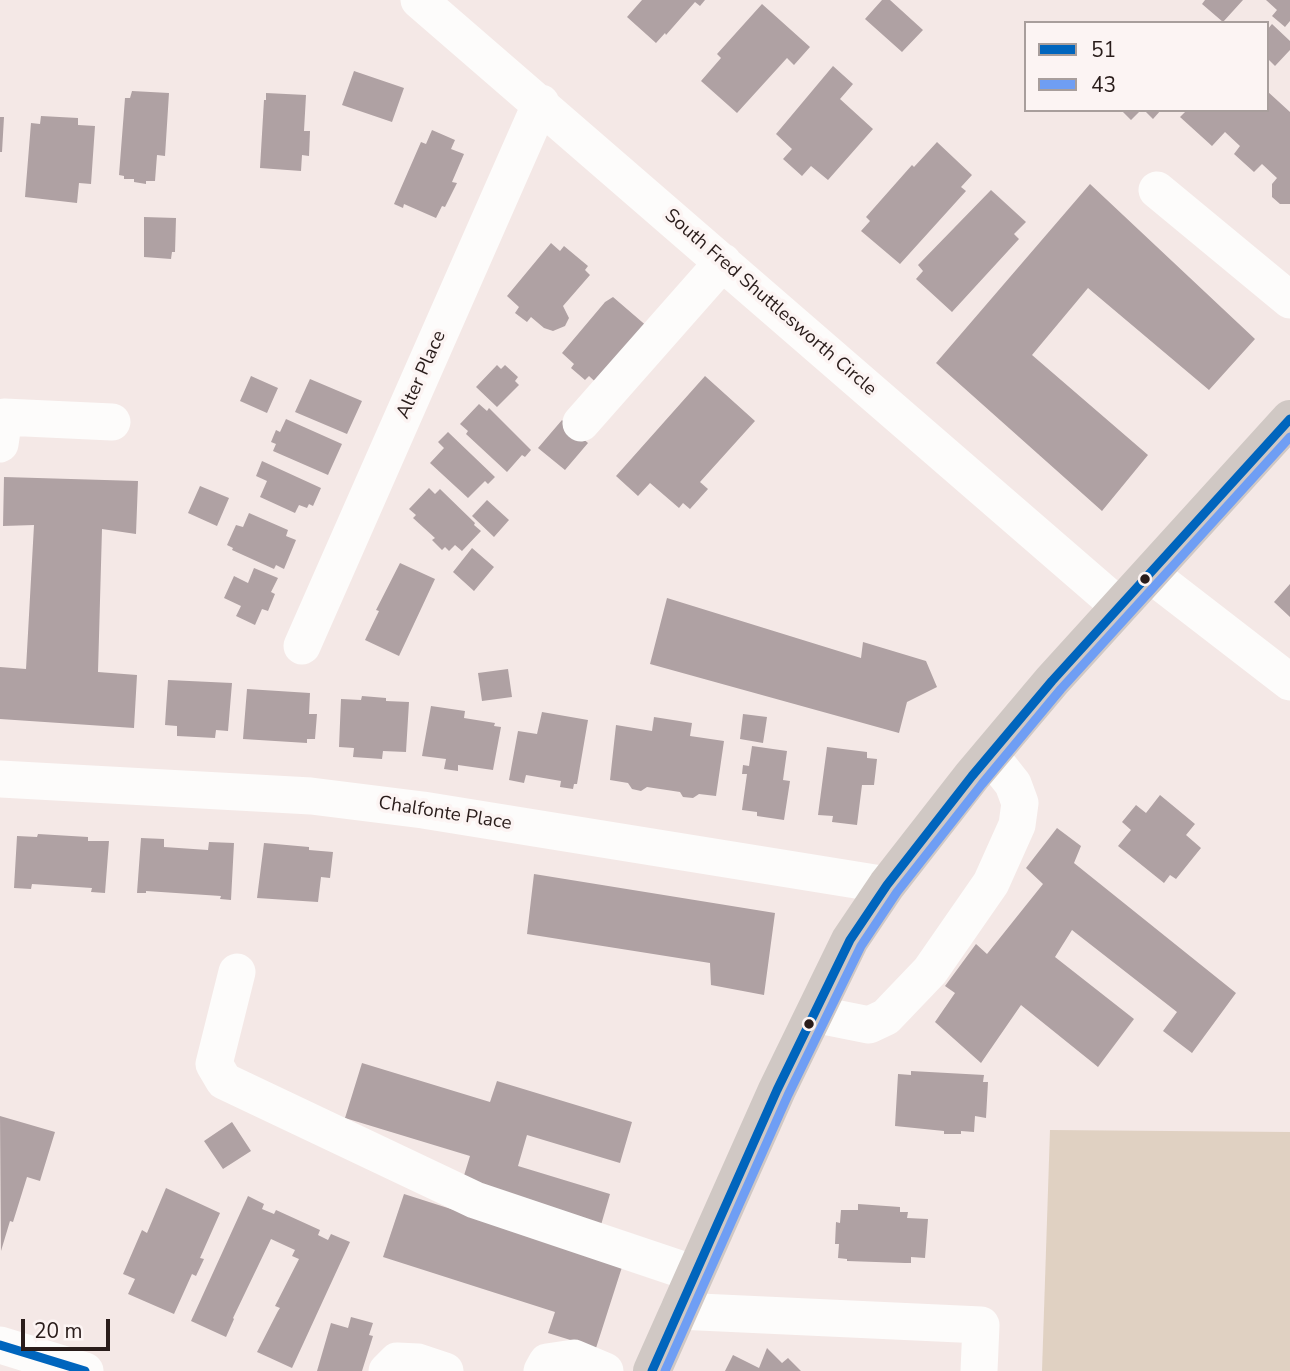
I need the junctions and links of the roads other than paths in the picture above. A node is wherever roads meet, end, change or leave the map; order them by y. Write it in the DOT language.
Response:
graph roads {
  1 [pos="419,0"];
  2 [pos="541,103"];
  3 [pos="1157,190"];
  4 [pos="723,262"];
  5 [pos="1290,300"];
  6 [pos="1290,419"];
  7 [pos="111,422"];
  8 [pos="581,424"];
  9 [pos="0,444"];
  10 [pos="1150,574"];
  11 [pos="1120,607"];
  12 [pos="302,646"];
  13 [pos="1290,682"];
  14 [pos="989,755"];
  15 [pos="0,779"];
  16 [pos="887,885"];
  17 [pos="237,972"];
  18 [pos="814,1014"];
  19 [pos="695,1273"];
  20 [pos="678,1311"];
  21 [pos="0,1345"];
  22 [pos="68,1368"];
  23 [pos="387,1371"];
  24 [pos="445,1371"];
  25 [pos="542,1371"];
  26 [pos="605,1371"];
  27 [pos="652,1371"];
  28 [pos="979,1371"];
  1 -- 2 [label="street, South Fred Shuttlesworth Circle"];
  2 -- 4 [label="street, South Fred Shuttlesworth Circle"];
  2 -- 12 [label="street, Alter Place"];
  3 -- 5 [label="street"];
  4 -- 8 [label="street"];
  4 -- 11 [label="street, South Fred Shuttlesworth Circle"];
  6 -- 10 [label="main road"];
  7 -- 9 [label="street"];
  10 -- 11 [label="main road"];
  10 -- 13 [label="street"];
  11 -- 14 [label="main road"];
  14 -- 16 [label="main road"];
  14 -- 18 [label="street"];
  15 -- 16 [label="street, Chalfonte Place"];
  16 -- 18 [label="main road"];
  17 -- 19 [label="street"];
  18 -- 19 [label="main road"];
  19 -- 20 [label="main road"];
  20 -- 27 [label="main road"];
  20 -- 28 [label="street"];
  21 -- 22 [label="street"];
  23 -- 24 [label="street"];
  25 -- 26 [label="street"];
}
